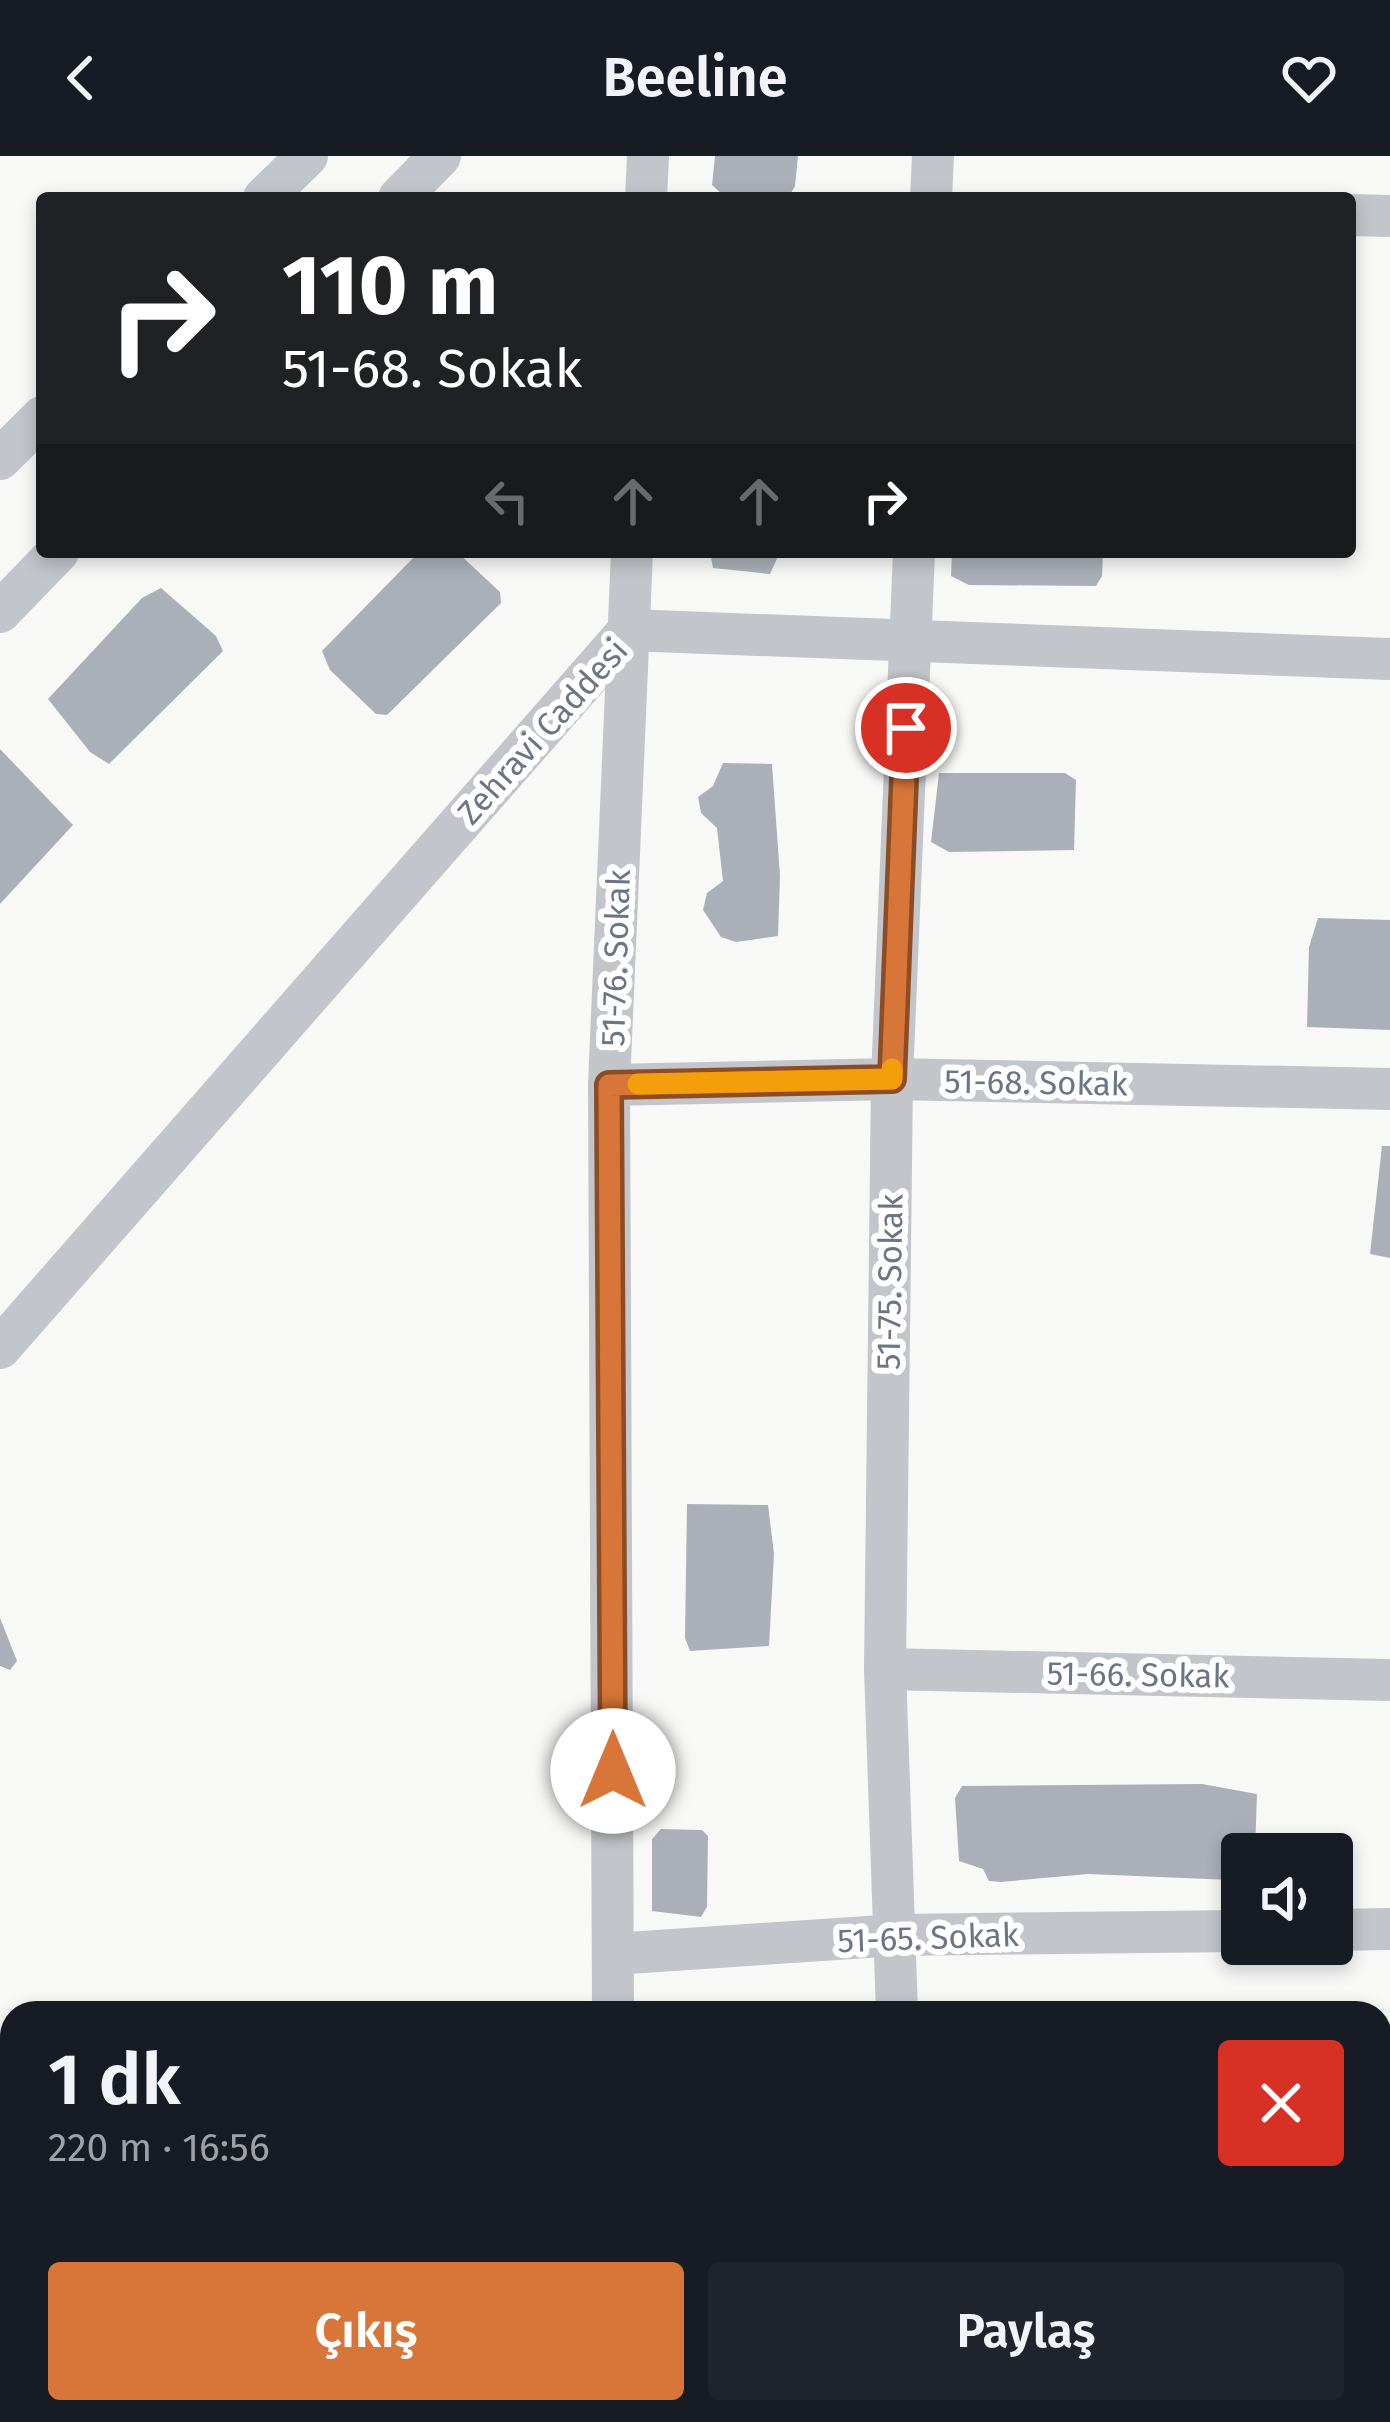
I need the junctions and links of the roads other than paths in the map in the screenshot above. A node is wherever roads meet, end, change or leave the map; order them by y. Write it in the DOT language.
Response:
graph roads {
  1 [pos="307,156"];
  2 [pos="440,156"];
  3 [pos="648,156"];
  4 [pos="933,156"];
  5 [pos="270,192"];
  6 [pos="405,192"];
  7 [pos="646,192"];
  8 [pos="931,192"];
  9 [pos="1356,215"];
  10 [pos="1390,216"];
  11 [pos="36,423"];
  12 [pos="0,459"];
  13 [pos="52,558"];
  14 [pos="632,558"];
  15 [pos="914,558"];
  16 [pos="0,612"];
  17 [pos="629,630"];
  18 [pos="910,641"];
  19 [pos="1390,659"];
  20 [pos="892,1079"];
  21 [pos="609,1085"];
  22 [pos="1390,1089"];
  23 [pos="0,1348"];
  24 [pos="886,1670"];
  25 [pos="1390,1680"];
  26 [pos="1390,1929"];
  27 [pos="1353,1930"];
  28 [pos="1221,1931"];
  29 [pos="897,1935"];
  30 [pos="614,1954"];
  31 [pos="613,2001"];
  32 [pos="897,2001"];
  1 -- 5 [label="street"];
  2 -- 6 [label="street"];
  3 -- 7 [label="street"];
  4 -- 8 [label="street"];
  9 -- 10 [label="street"];
  11 -- 12 [label="street"];
  13 -- 16 [label="street"];
  14 -- 17 [label="street, 51-76. Sokak"];
  15 -- 18 [label="street, 51-75. Sokak"];
  17 -- 18 [label="street, Zehravi Caddesi"];
  17 -- 21 [label="street, 51-76. Sokak"];
  17 -- 23 [label="street, Zehravi Caddesi"];
  18 -- 19 [label="street, Zehravi Caddesi"];
  18 -- 20 [label="street, 51-75. Sokak"];
  20 -- 21 [label="street, 51-68. Sokak"];
  20 -- 22 [label="street, 51-68. Sokak"];
  20 -- 24 [label="street, 51-75. Sokak"];
  21 -- 30 [label="street, 51-76. Sokak"];
  24 -- 25 [label="street, 51-66. Sokak"];
  24 -- 29 [label="street, 51-75. Sokak"];
  26 -- 27 [label="street"];
  28 -- 29 [label="street, 51-65. Sokak"];
  29 -- 30 [label="street, 51-65. Sokak"];
  29 -- 32 [label="street, 51-75. Sokak"];
  30 -- 31 [label="street, 51-76. Sokak"];
}
